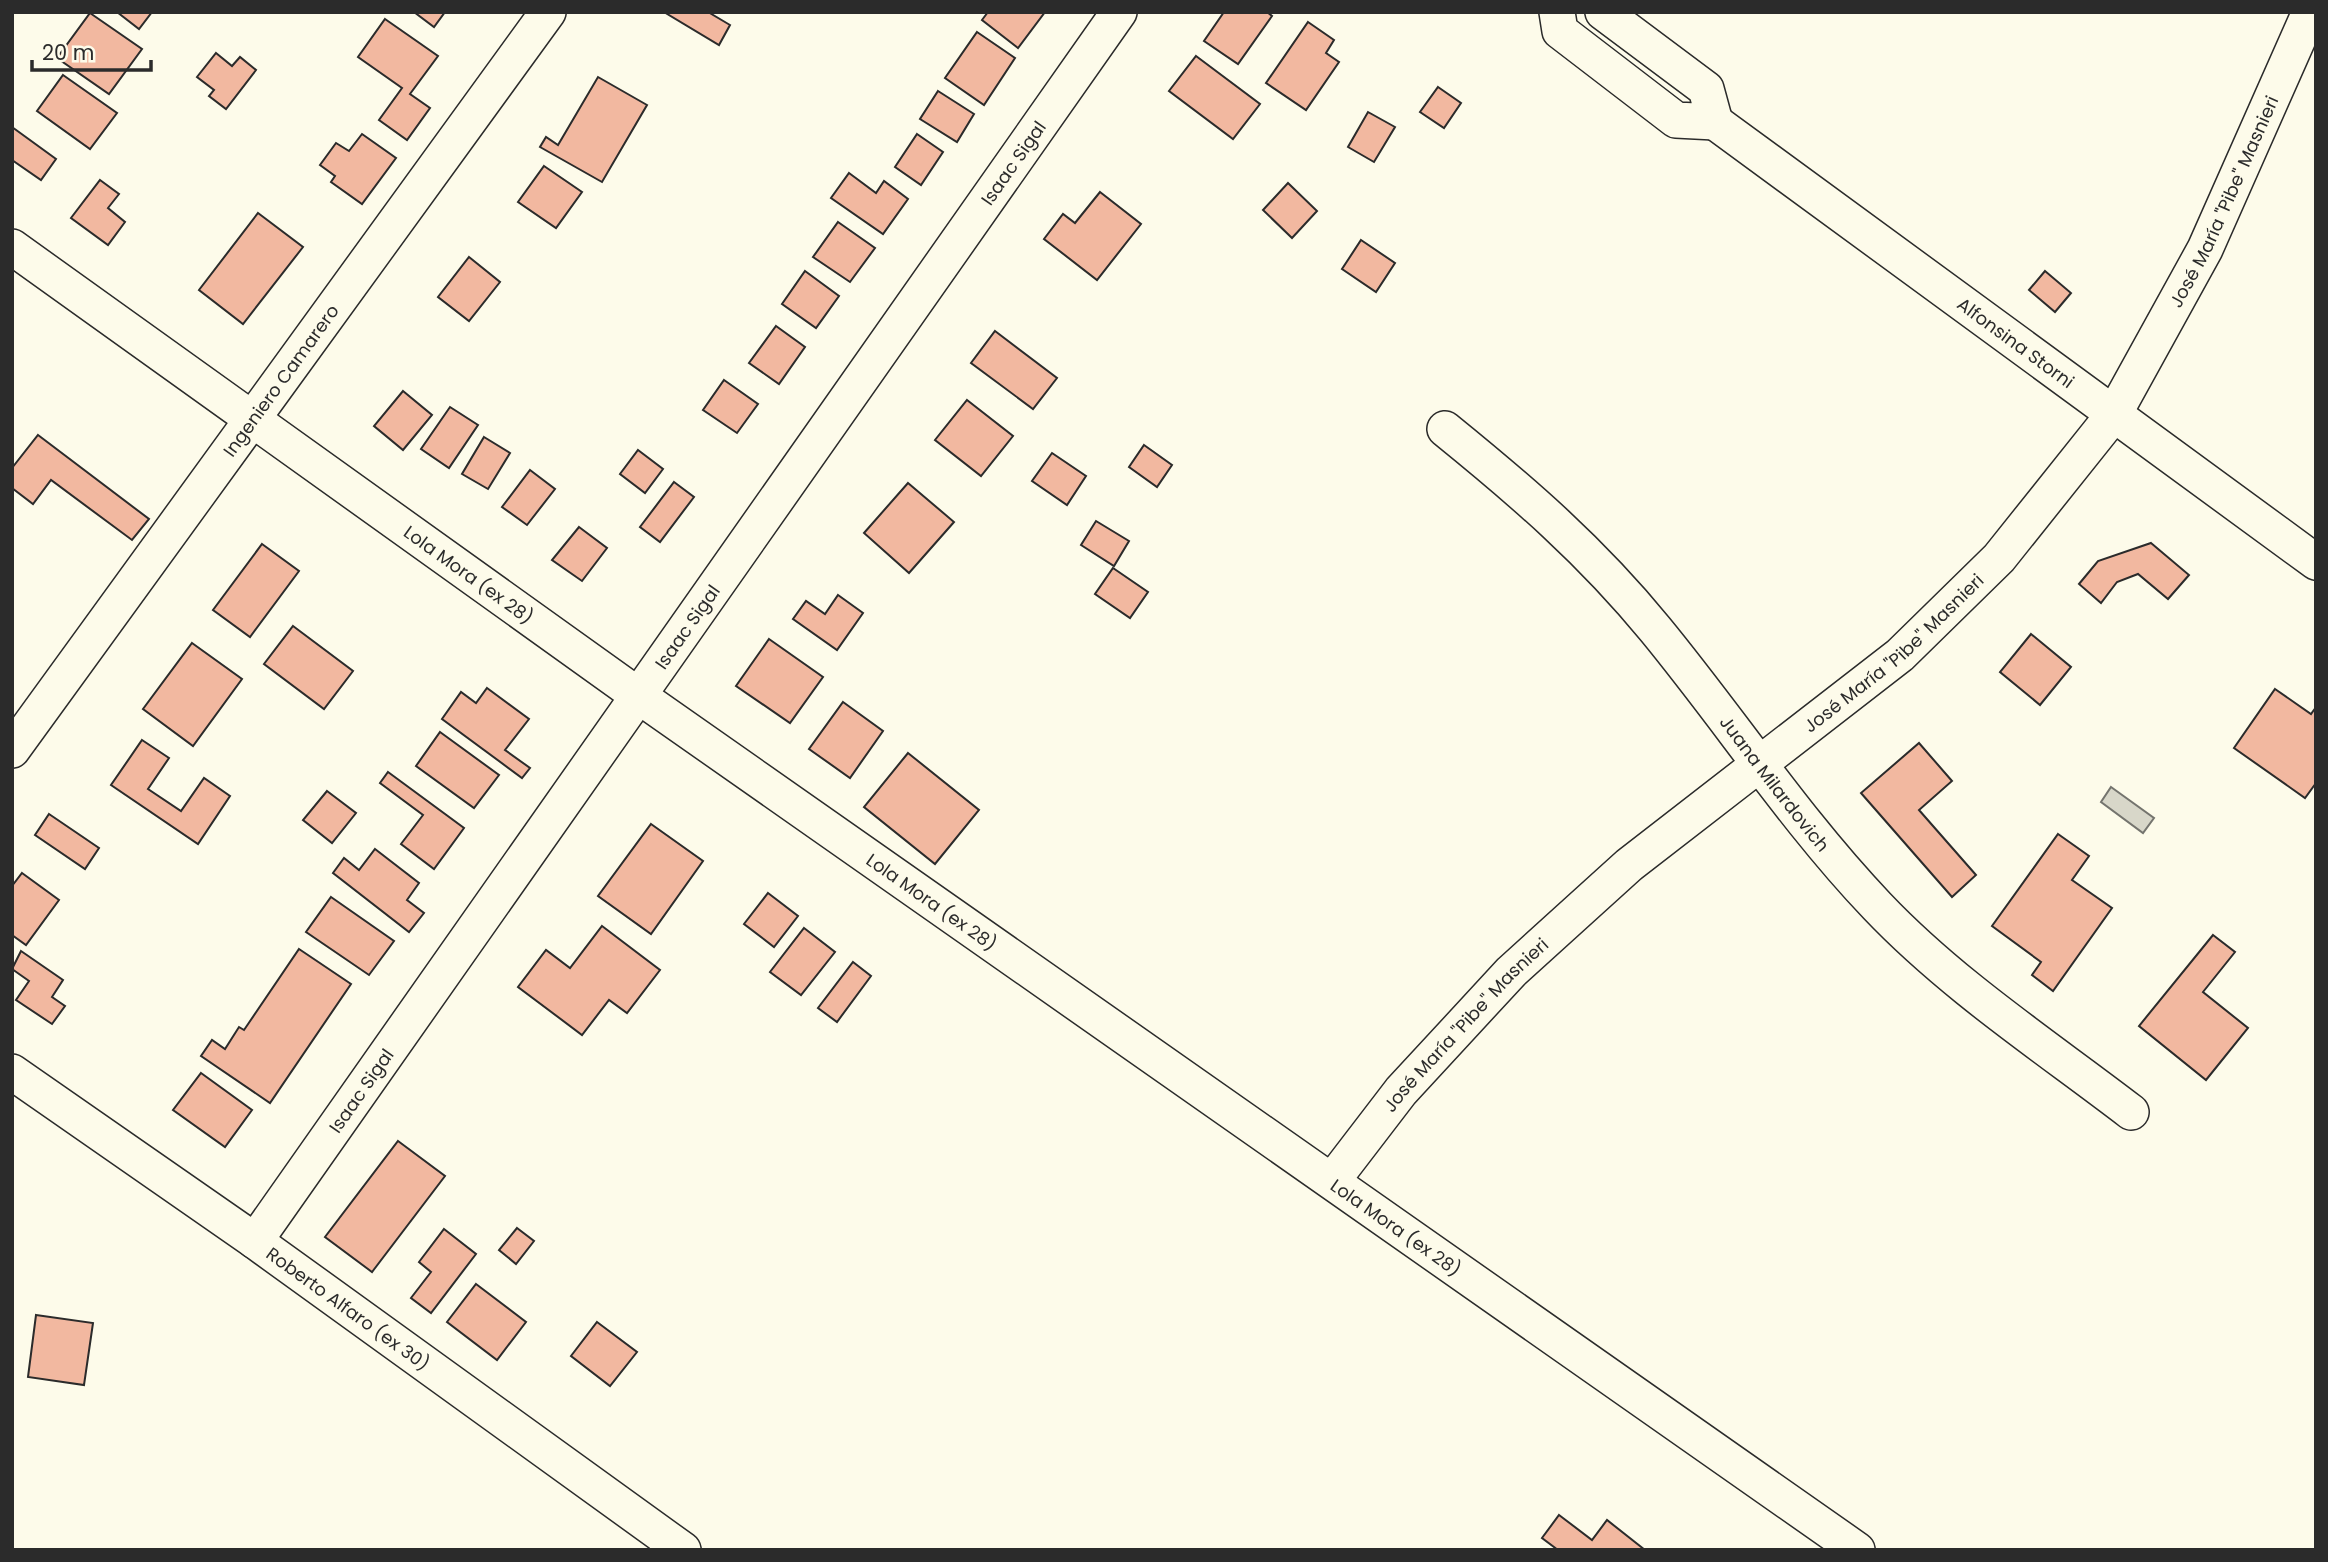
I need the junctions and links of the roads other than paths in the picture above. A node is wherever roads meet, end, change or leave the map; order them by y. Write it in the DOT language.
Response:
graph roads {
  1 [pos="548,12"];
  2 [pos="1119,12"];
  3 [pos="1556,12"];
  4 [pos="1603,12"];
  5 [pos="2310,12"];
  6 [pos="1715,121"];
  7 [pos="12,247"];
  8 [pos="2114,414"];
  9 [pos="253,419"];
  10 [pos="1445,429"];
  11 [pos="2316,562"];
  12 [pos="636,694"];
  13 [pos="12,750"];
  14 [pos="1759,765"];
  15 [pos="12,1072"];
  16 [pos="2131,1112"];
  17 [pos="1332,1181"];
  18 [pos="255,1241"];
  19 [pos="683,1550"];
  20 [pos="1857,1550"];
  1 -- 9 [label="street, Ingeniero Camarero"];
  2 -- 12 [label="street, Isaac Sigal"];
  3 -- 6 [label="street"];
  4 -- 6 [label="street"];
  5 -- 8 [label="street, José María \"Pibe\" Masnieri"];
  6 -- 8 [label="street, Alfonsina Storni"];
  7 -- 9 [label="street, Lola Mora (ex 28)"];
  8 -- 11 [label="street, Alfonsina Storni"];
  8 -- 14 [label="street, José María \"Pibe\" Masnieri"];
  9 -- 12 [label="street, Lola Mora (ex 28)"];
  9 -- 13 [label="street, Ingeniero Camarero"];
  10 -- 14 [label="street, Juana Milardovich"];
  12 -- 17 [label="street, Lola Mora (ex 28)"];
  12 -- 18 [label="street, Isaac Sigal"];
  14 -- 16 [label="street, Juana Milardovich"];
  14 -- 17 [label="street, José María \"Pibe\" Masnieri"];
  15 -- 18 [label="street, Roberto Alfaro (ex 30)"];
  17 -- 20 [label="street, Lola Mora (ex 28)"];
  18 -- 19 [label="street, Roberto Alfaro (ex 30)"];
}
